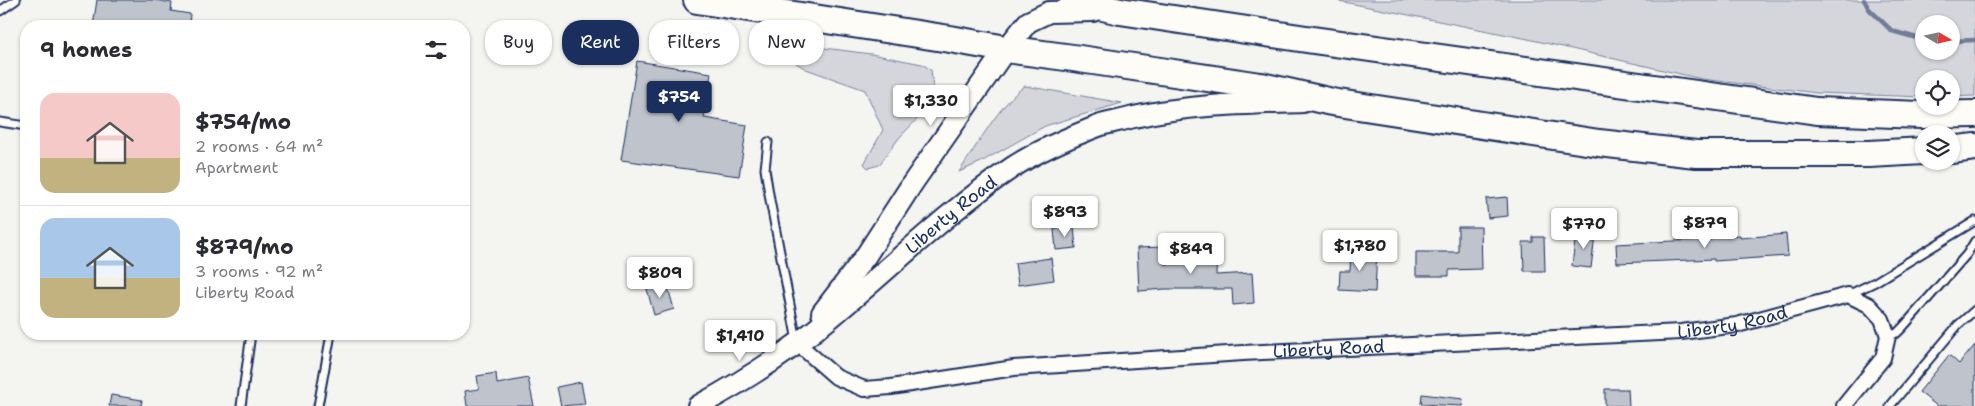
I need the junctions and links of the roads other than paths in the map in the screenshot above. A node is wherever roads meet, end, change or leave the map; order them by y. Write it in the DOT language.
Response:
graph roads {
  1 [pos="16,0"];
  2 [pos="697,0"];
  3 [pos="1072,0"];
  4 [pos="0,11"];
  5 [pos="1120,11"];
  6 [pos="1006,50"];
  7 [pos="1332,102"];
  8 [pos="1975,114"];
  9 [pos="0,122"];
  10 [pos="20,125"];
  11 [pos="768,142"];
  12 [pos="1975,147"];
  13 [pos="1960,149"];
  14 [pos="1915,151"];
  15 [pos="1975,221"];
  16 [pos="1975,241"];
  17 [pos="1848,295"];
  18 [pos="1975,310"];
  19 [pos="1888,336"];
  20 [pos="250,340"];
  21 [pos="330,340"];
  22 [pos="797,343"];
  23 [pos="241,406"];
  24 [pos="318,406"];
  25 [pos="698,406"];
  26 [pos="1844,406"];
  27 [pos="1890,406"];
  1 -- 4 [label="lane"];
  2 -- 6 [label="highway"];
  3 -- 5 [label="highway"];
  5 -- 6 [label="street, Liberty Road"];
  5 -- 8 [label="highway"];
  6 -- 7 [label="highway"];
  6 -- 22 [label="street, Liberty Road"];
  7 -- 14 [label="highway"];
  7 -- 22 [label="street, Liberty Road"];
  9 -- 10 [label="lane"];
  11 -- 22 [label="lane"];
  12 -- 13 [label="highway"];
  15 -- 17 [label="lane"];
  16 -- 19 [label="lane"];
  17 -- 19 [label="street"];
  17 -- 22 [label="street, Liberty Road"];
  18 -- 27 [label="lane"];
  19 -- 26 [label="street"];
  20 -- 23 [label="lane"];
  21 -- 24 [label="lane"];
  22 -- 25 [label="street, Liberty Road"];
}
